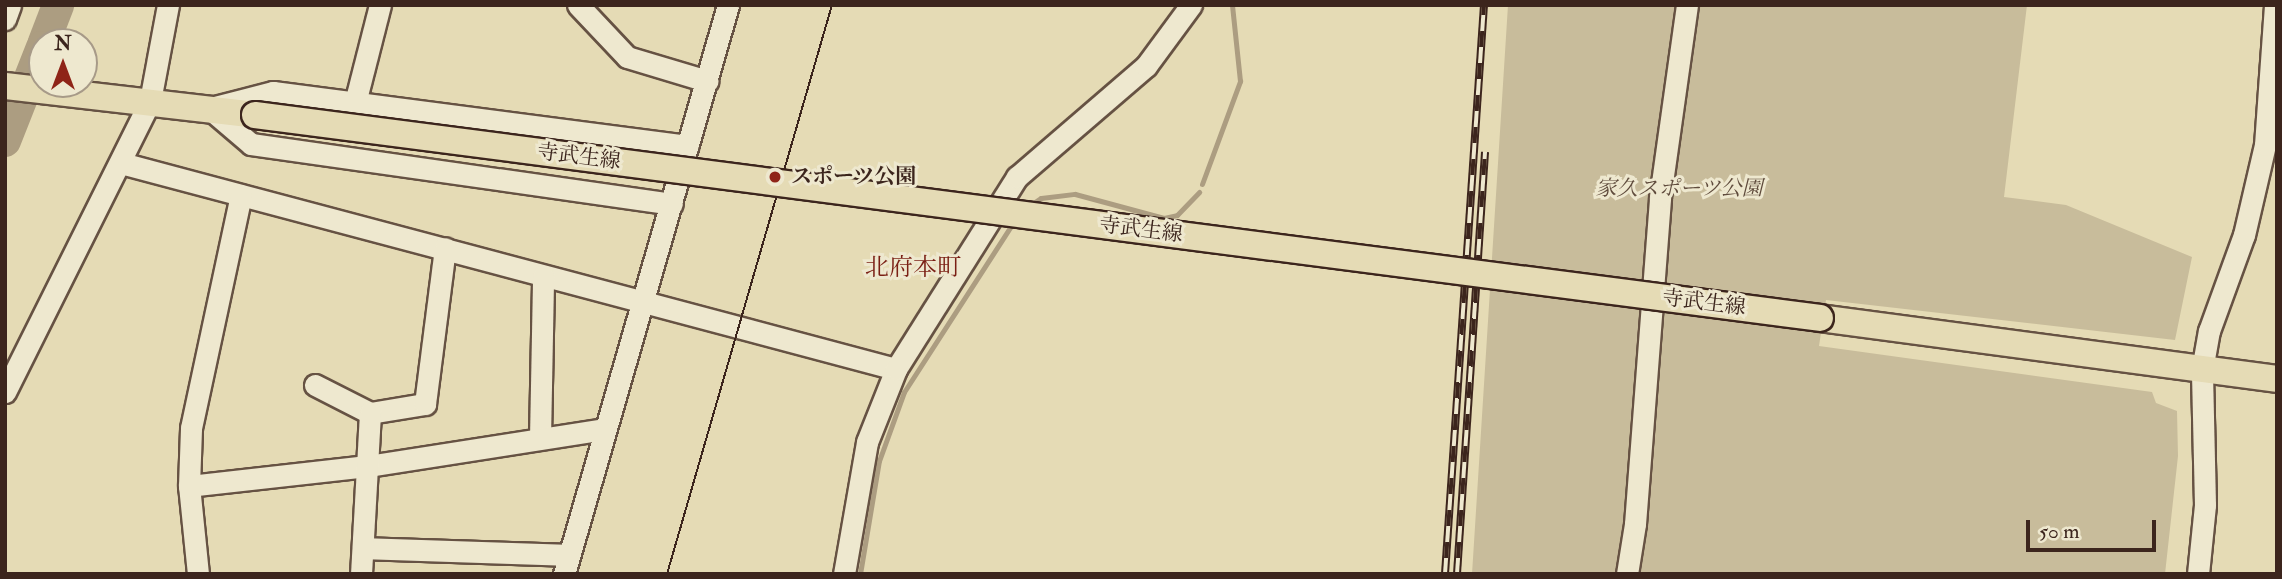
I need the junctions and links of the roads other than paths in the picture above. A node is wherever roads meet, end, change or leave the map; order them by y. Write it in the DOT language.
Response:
graph roads {
  1 [pos="10,5"];
  2 [pos="168,5"];
  3 [pos="380,5"];
  4 [pos="578,5"];
  5 [pos="728,5"];
  6 [pos="1191,5"];
  7 [pos="1687,5"];
  8 [pos="2275,5"];
  9 [pos="5,19"];
  10 [pos="707,81"];
  11 [pos="5,86"];
  12 [pos="141,101"];
  13 [pos="355,103"];
  14 [pos="210,109"];
  15 [pos="688,146"];
  16 [pos="121,163"];
  17 [pos="241,195"];
  18 [pos="672,204"];
  19 [pos="445,248"];
  20 [pos="543,276"];
  21 [pos="645,303"];
  22 [pos="896,369"];
  23 [pos="2202,370"];
  24 [pos="2277,379"];
  25 [pos="315,385"];
  26 [pos="5,392"];
  27 [pos="370,412"];
  28 [pos="603,429"];
  29 [pos="540,438"];
  30 [pos="368,466"];
  31 [pos="190,486"];
  32 [pos="363,548"];
  33 [pos="566,564"];
  34 [pos="198,574"];
  35 [pos="360,574"];
  36 [pos="844,574"];
  37 [pos="1627,574"];
  38 [pos="2198,574"];
  1 -- 9 [label="street"];
  2 -- 12 [label="street"];
  3 -- 13 [label="street"];
  4 -- 10 [label="street"];
  5 -- 10 [label="street"];
  6 -- 22 [label="street"];
  7 -- 37 [label="street"];
  8 -- 23 [label="street"];
  10 -- 15 [label="street"];
  11 -- 12 [label="main road, 寺武生線"];
  12 -- 14 [label="main road, 寺武生線"];
  12 -- 16 [label="street"];
  13 -- 14 [label="street"];
  13 -- 15 [label="street"];
  14 -- 18 [label="street"];
  14 -- 23 [label="main road, 寺武生線, bridge"];
  15 -- 18 [label="street"];
  16 -- 17 [label="street"];
  16 -- 26 [label="street"];
  17 -- 19 [label="street"];
  17 -- 31 [label="street"];
  18 -- 21 [label="street"];
  19 -- 20 [label="street"];
  19 -- 27 [label="street"];
  20 -- 21 [label="street"];
  20 -- 29 [label="street"];
  21 -- 22 [label="street"];
  21 -- 28 [label="street"];
  22 -- 36 [label="street"];
  23 -- 24 [label="main road, 寺武生線"];
  23 -- 38 [label="street"];
  25 -- 27 [label="street"];
  27 -- 30 [label="street"];
  28 -- 29 [label="street"];
  28 -- 33 [label="street"];
  29 -- 30 [label="street"];
  30 -- 31 [label="street"];
  30 -- 32 [label="street"];
  31 -- 34 [label="street"];
  32 -- 33 [label="street"];
  32 -- 35 [label="street"];
}
